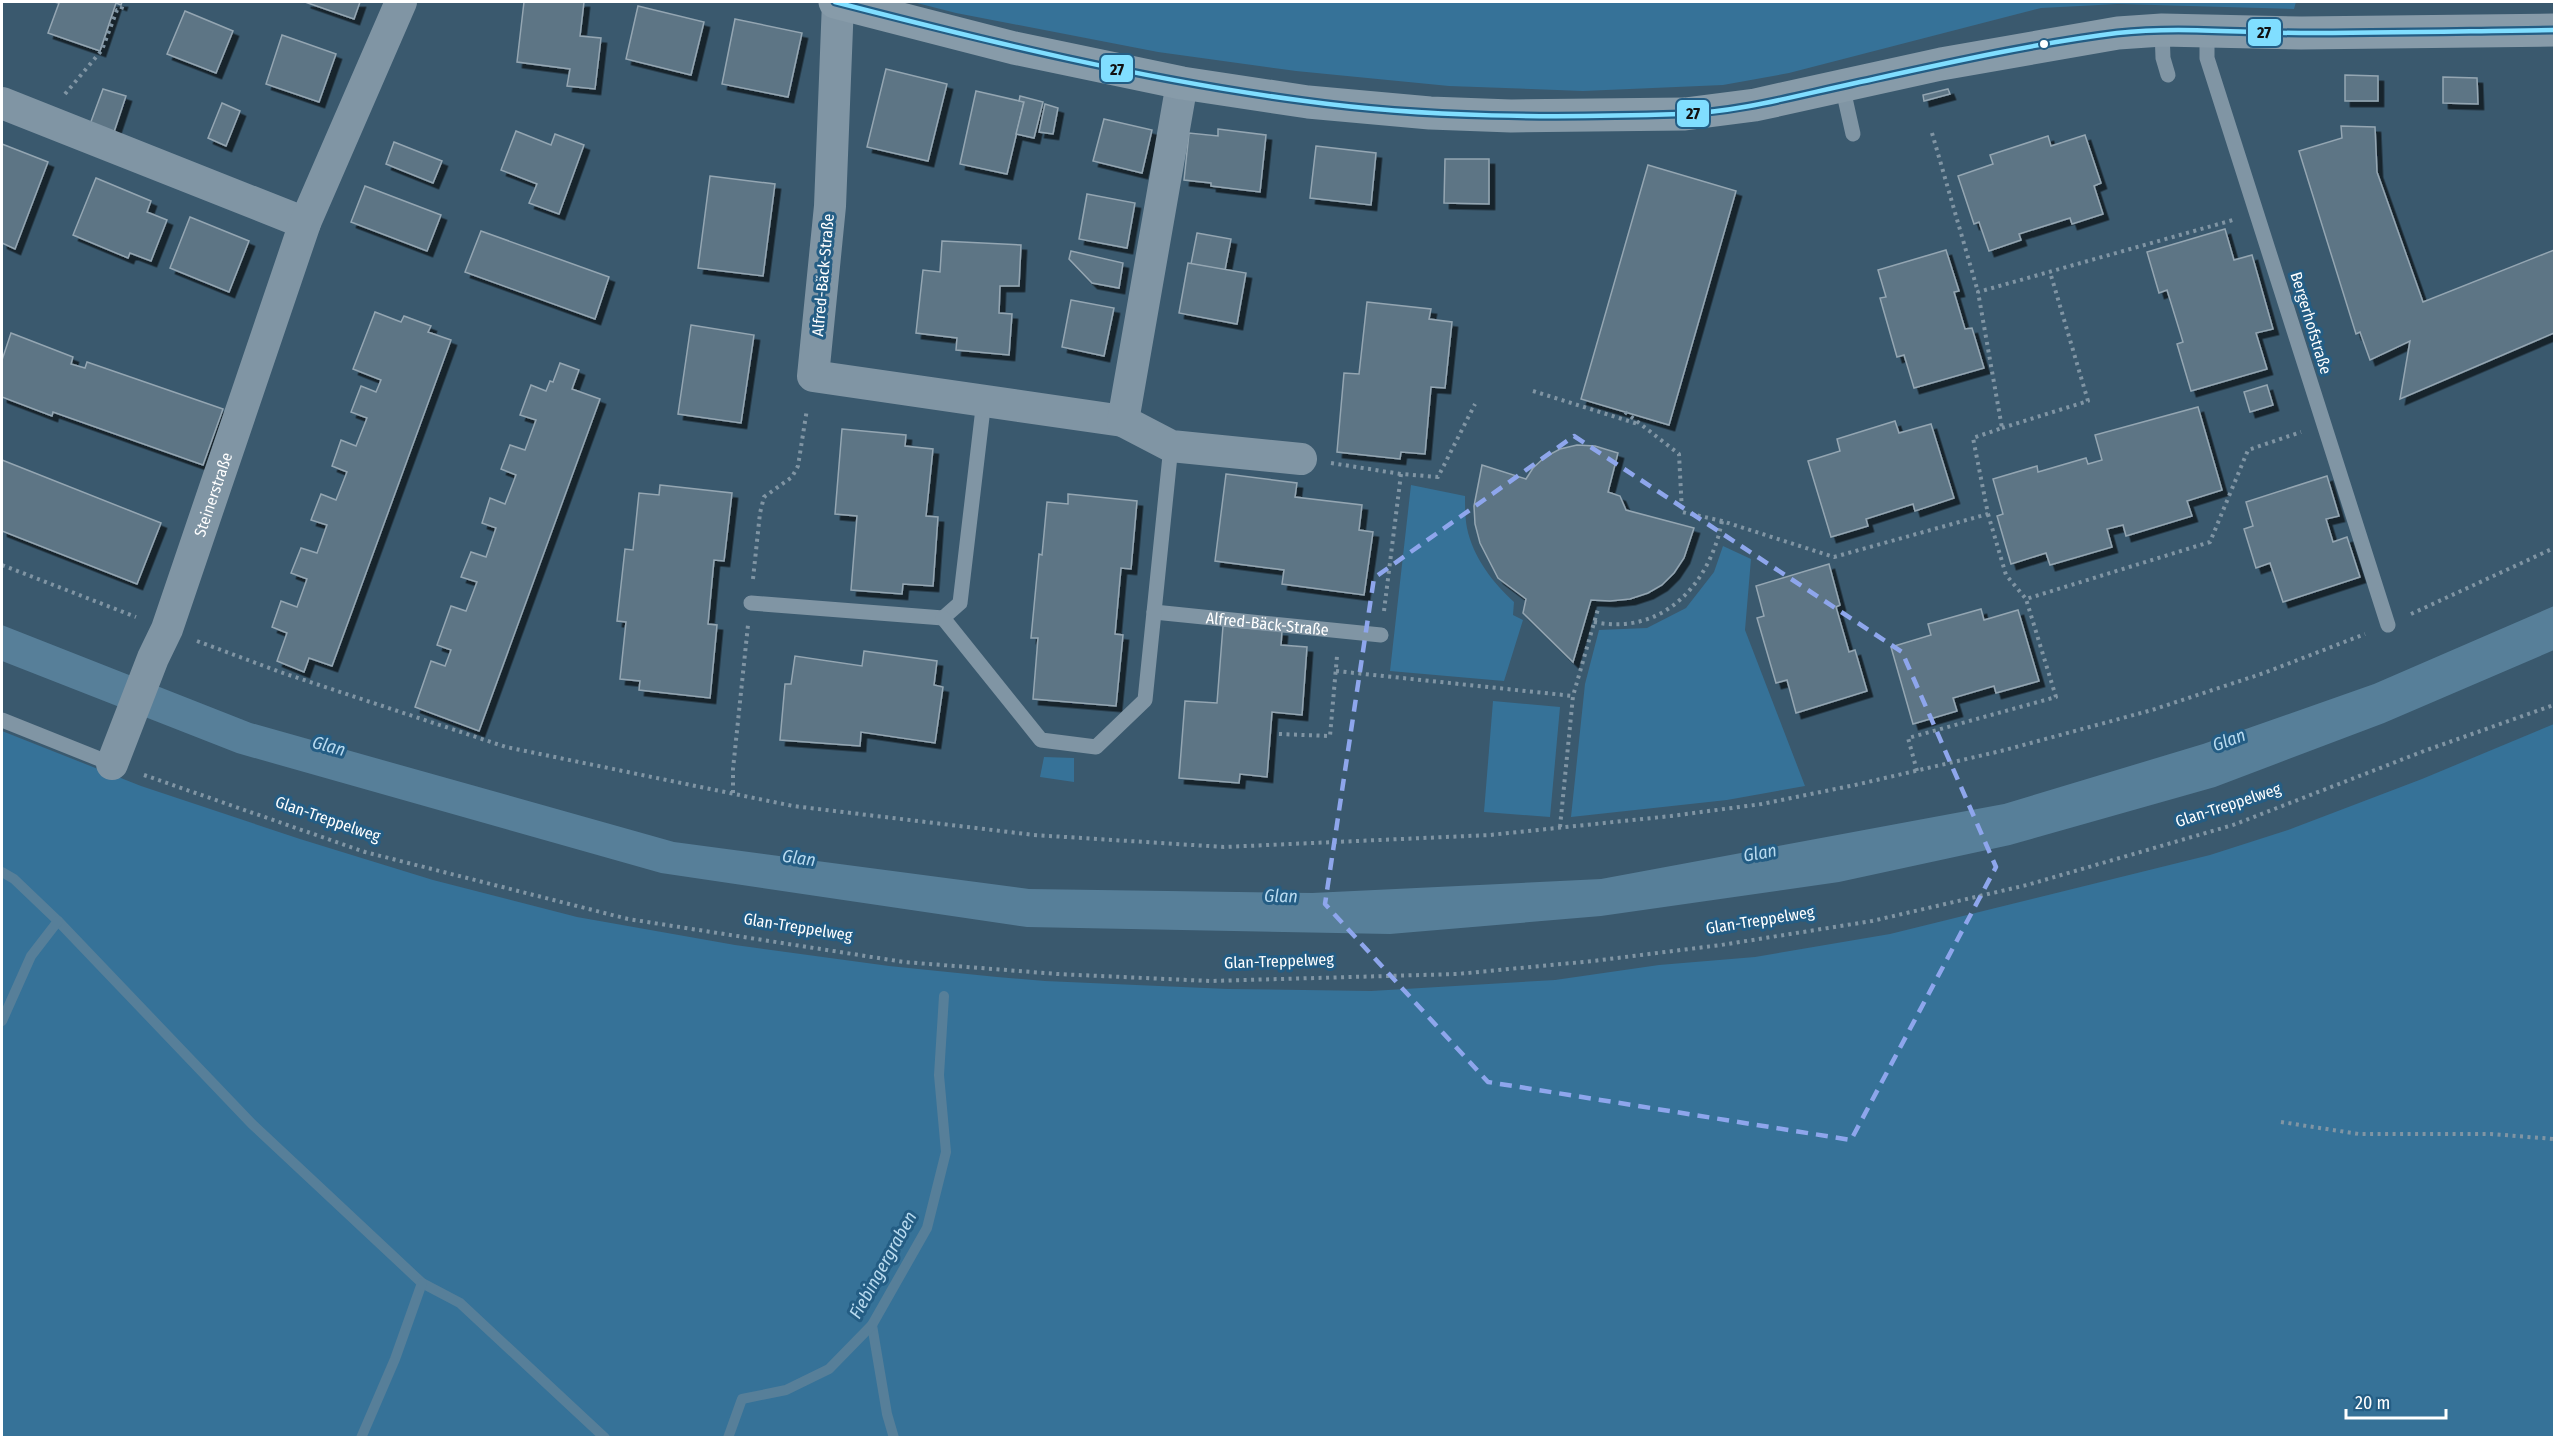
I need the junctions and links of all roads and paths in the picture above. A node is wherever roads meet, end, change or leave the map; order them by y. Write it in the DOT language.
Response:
graph roads {
  1 [pos="124,2"];
  2 [pos="400,2"];
  3 [pos="836,2"];
  4 [pos="2162,30"];
  5 [pos="2554,30"];
  6 [pos="2207,31"];
  7 [pos="2168,75"];
  8 [pos="1182,83"];
  9 [pos="1842,85"];
  10 [pos="62,98"];
  11 [pos="2,103"];
  12 [pos="1932,133"];
  13 [pos="1853,134"];
  14 [pos="2257,214"];
  15 [pos="305,223"];
  16 [pos="2050,272"];
  17 [pos="1978,292"];
  18 [pos="1533,391"];
  19 [pos="984,400"];
  20 [pos="1475,404"];
  21 [pos="1625,412"];
  22 [pos="1123,421"];
  23 [pos="1641,425"];
  24 [pos="2324,425"];
  25 [pos="2002,428"];
  26 [pos="1171,446"];
  27 [pos="1301,459"];
  28 [pos="1401,474"];
  29 [pos="1988,514"];
  30 [pos="1722,521"];
  31 [pos="2554,548"];
  32 [pos="2,566"];
  33 [pos="2026,599"];
  34 [pos="751,603"];
  35 [pos="1598,609"];
  36 [pos="1154,612"];
  37 [pos="943,618"];
  38 [pos="1594,622"];
  39 [pos="2388,625"];
  40 [pos="167,629"];
  41 [pos="1339,631"];
  42 [pos="1381,635"];
  43 [pos="1336,671"];
  44 [pos="1573,696"];
  45 [pos="2554,705"];
  46 [pos="2,720"];
  47 [pos="1279,734"];
  48 [pos="114,758"];
  49 [pos="1917,771"];
  50 [pos="1560,827"];
  51 [pos="2281,1122"];
  52 [pos="2554,1139"];
  1 -- 10 [label="path"];
  2 -- 15 [label="street, Steinerstraße"];
  3 -- 8 [label="street"];
  3 -- 19 [label="street, Alfred-Bäck-Straße"];
  4 -- 6 [label="street"];
  4 -- 7 [label="lane"];
  4 -- 9 [label="street"];
  5 -- 6 [label="street"];
  6 -- 14 [label="lane, Bergerhofstraße"];
  8 -- 9 [label="street"];
  8 -- 22 [label="street"];
  9 -- 13 [label="lane"];
  11 -- 15 [label="street"];
  12 -- 17 [label="path"];
  14 -- 16 [label="path"];
  14 -- 24 [label="lane, Bergerhofstraße"];
  15 -- 40 [label="street, Steinerstraße"];
  16 -- 17 [label="path"];
  16 -- 25 [label="path"];
  17 -- 25 [label="path"];
  18 -- 23 [label="path"];
  19 -- 22 [label="street, Alfred-Bäck-Straße"];
  19 -- 37 [label="lane"];
  20 -- 28 [label="path"];
  21 -- 23 [label="path"];
  22 -- 26 [label="street, Alfred-Bäck-Straße"];
  23 -- 30 [label="path"];
  24 -- 33 [label="path"];
  24 -- 39 [label="lane, Bergerhofstraße"];
  25 -- 29 [label="path"];
  26 -- 27 [label="street, Alfred-Bäck-Straße"];
  26 -- 36 [label="lane"];
  27 -- 28 [label="path"];
  28 -- 42 [label="path"];
  29 -- 30 [label="path"];
  29 -- 33 [label="path"];
  30 -- 38 [label="path"];
  31 -- 39 [label="path"];
  32 -- 40 [label="path"];
  33 -- 49 [label="path"];
  34 -- 37 [label="lane"];
  35 -- 38 [label="path"];
  36 -- 37 [label="lane"];
  36 -- 41 [label="lane, Alfred-Bäck-Straße"];
  38 -- 44 [label="path"];
  39 -- 49 [label="path"];
  40 -- 48 [label="street, Steinerstraße"];
  40 -- 50 [label="path"];
  41 -- 42 [label="lane, Alfred-Bäck-Straße"];
  41 -- 43 [label="path"];
  43 -- 44 [label="path"];
  43 -- 47 [label="path"];
  44 -- 50 [label="path"];
  45 -- 48 [label="path, Glan-Treppelweg"];
  46 -- 48 [label="lane"];
  49 -- 50 [label="path"];
  51 -- 52 [label="path"];
}
